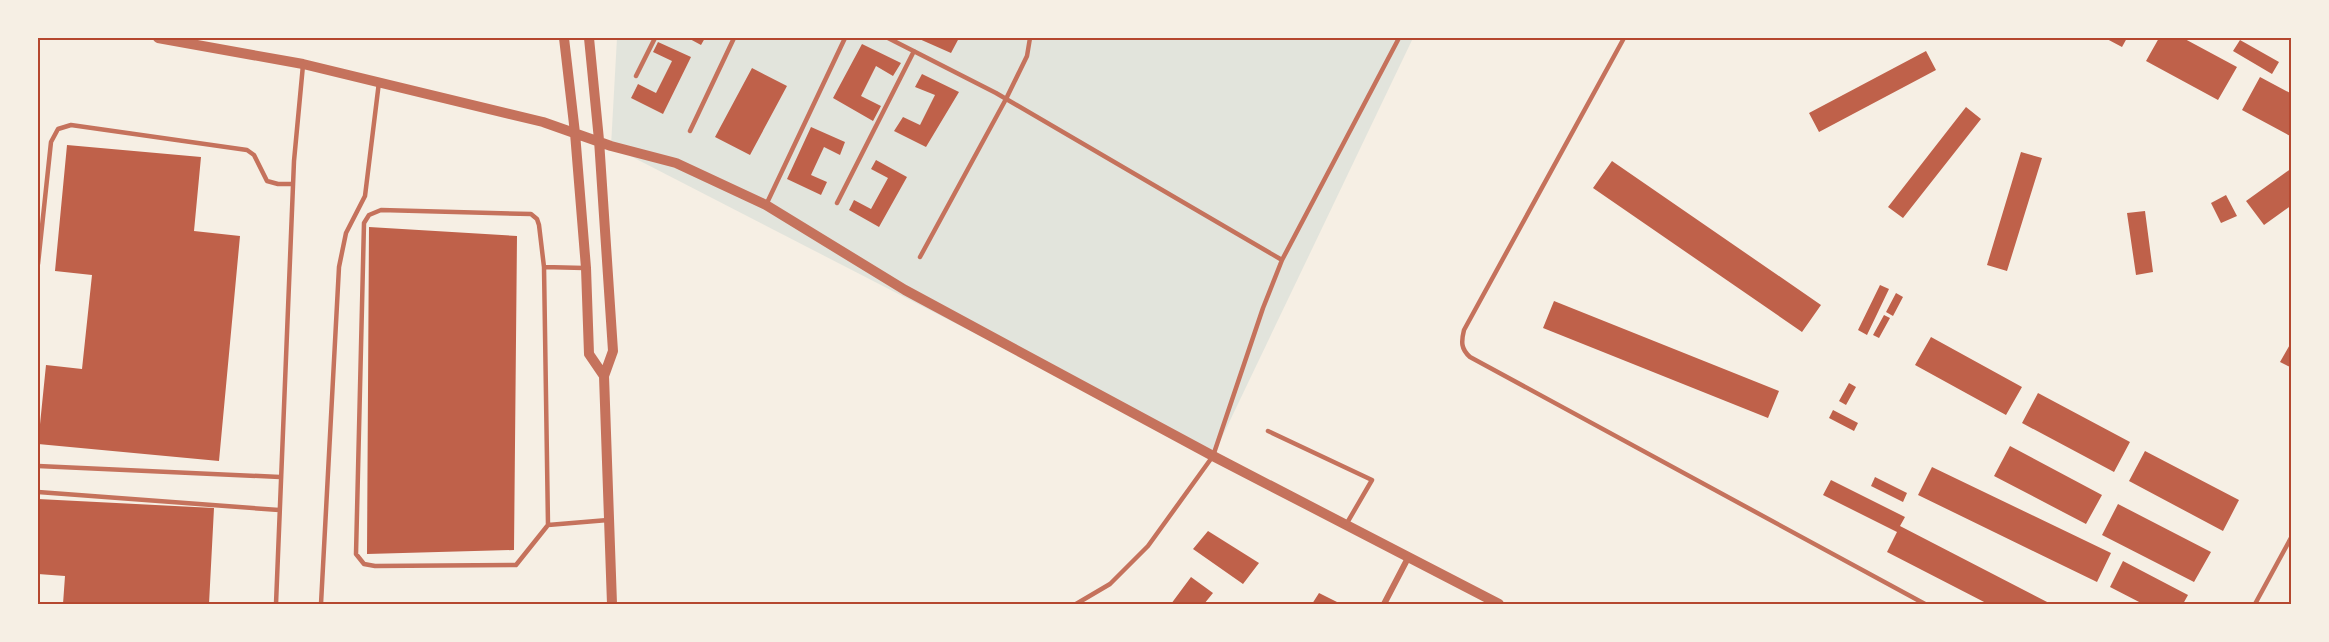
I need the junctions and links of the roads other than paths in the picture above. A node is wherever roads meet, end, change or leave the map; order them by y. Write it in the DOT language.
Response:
graph roads {
  1 [pos="159,38"];
  2 [pos="564,38"];
  3 [pos="589,38"];
  4 [pos="655,38"];
  5 [pos="734,38"];
  6 [pos="845,38"];
  7 [pos="888,38"];
  8 [pos="1030,38"];
  9 [pos="1399,38"];
  10 [pos="1624,38"];
  11 [pos="914,51"];
  12 [pos="303,64"];
  13 [pos="636,76"];
  14 [pos="379,82"];
  15 [pos="1006,99"];
  16 [pos="690,131"];
  17 [pos="575,134"];
  18 [pos="599,140"];
  19 [pos="293,184"];
  20 [pos="837,203"];
  21 [pos="766,205"];
  22 [pos="920,257"];
  23 [pos="1282,260"];
  24 [pos="38,264"];
  25 [pos="544,267"];
  26 [pos="586,268"];
  27 [pos="604,376"];
  28 [pos="1268,431"];
  29 [pos="1213,456"];
  30 [pos="38,466"];
  31 [pos="280,477"];
  32 [pos="38,492"];
  33 [pos="279,510"];
  34 [pos="610,520"];
  35 [pos="548,525"];
  36 [pos="1346,525"];
  37 [pos="2292,536"];
  38 [pos="1408,558"];
  39 [pos="276,604"];
  40 [pos="321,604"];
  41 [pos="612,604"];
  42 [pos="1076,604"];
  43 [pos="1384,604"];
  44 [pos="1498,604"];
  45 [pos="1925,604"];
  46 [pos="2255,604"];
  1 -- 12 [label="street"];
  2 -- 17 [label="street"];
  3 -- 18 [label="street"];
  4 -- 13 [label="lane"];
  5 -- 16 [label="lane"];
  6 -- 21 [label="lane"];
  7 -- 11 [label="lane"];
  8 -- 15 [label="lane"];
  9 -- 23 [label="lane"];
  10 -- 45 [label="lane"];
  11 -- 15 [label="lane"];
  11 -- 20 [label="lane"];
  12 -- 14 [label="street"];
  12 -- 19 [label="lane"];
  14 -- 17 [label="street"];
  14 -- 40 [label="lane"];
  15 -- 22 [label="lane"];
  15 -- 23 [label="lane"];
  17 -- 18 [label="street"];
  17 -- 26 [label="street"];
  18 -- 21 [label="street"];
  18 -- 27 [label="street"];
  19 -- 24 [label="lane"];
  19 -- 31 [label="lane"];
  21 -- 29 [label="street"];
  23 -- 29 [label="lane"];
  25 -- 26 [label="lane"];
  25 -- 35 [label="lane"];
  25 -- 35 [label="lane"];
  26 -- 27 [label="street"];
  27 -- 34 [label="street"];
  28 -- 36 [label="lane"];
  29 -- 36 [label="street"];
  29 -- 42 [label="lane"];
  30 -- 31 [label="lane"];
  31 -- 33 [label="lane"];
  32 -- 33 [label="lane"];
  33 -- 39 [label="lane"];
  34 -- 35 [label="lane"];
  34 -- 41 [label="street"];
  36 -- 38 [label="street"];
  37 -- 46 [label="lane"];
  38 -- 43 [label="street"];
  38 -- 44 [label="street"];
}
